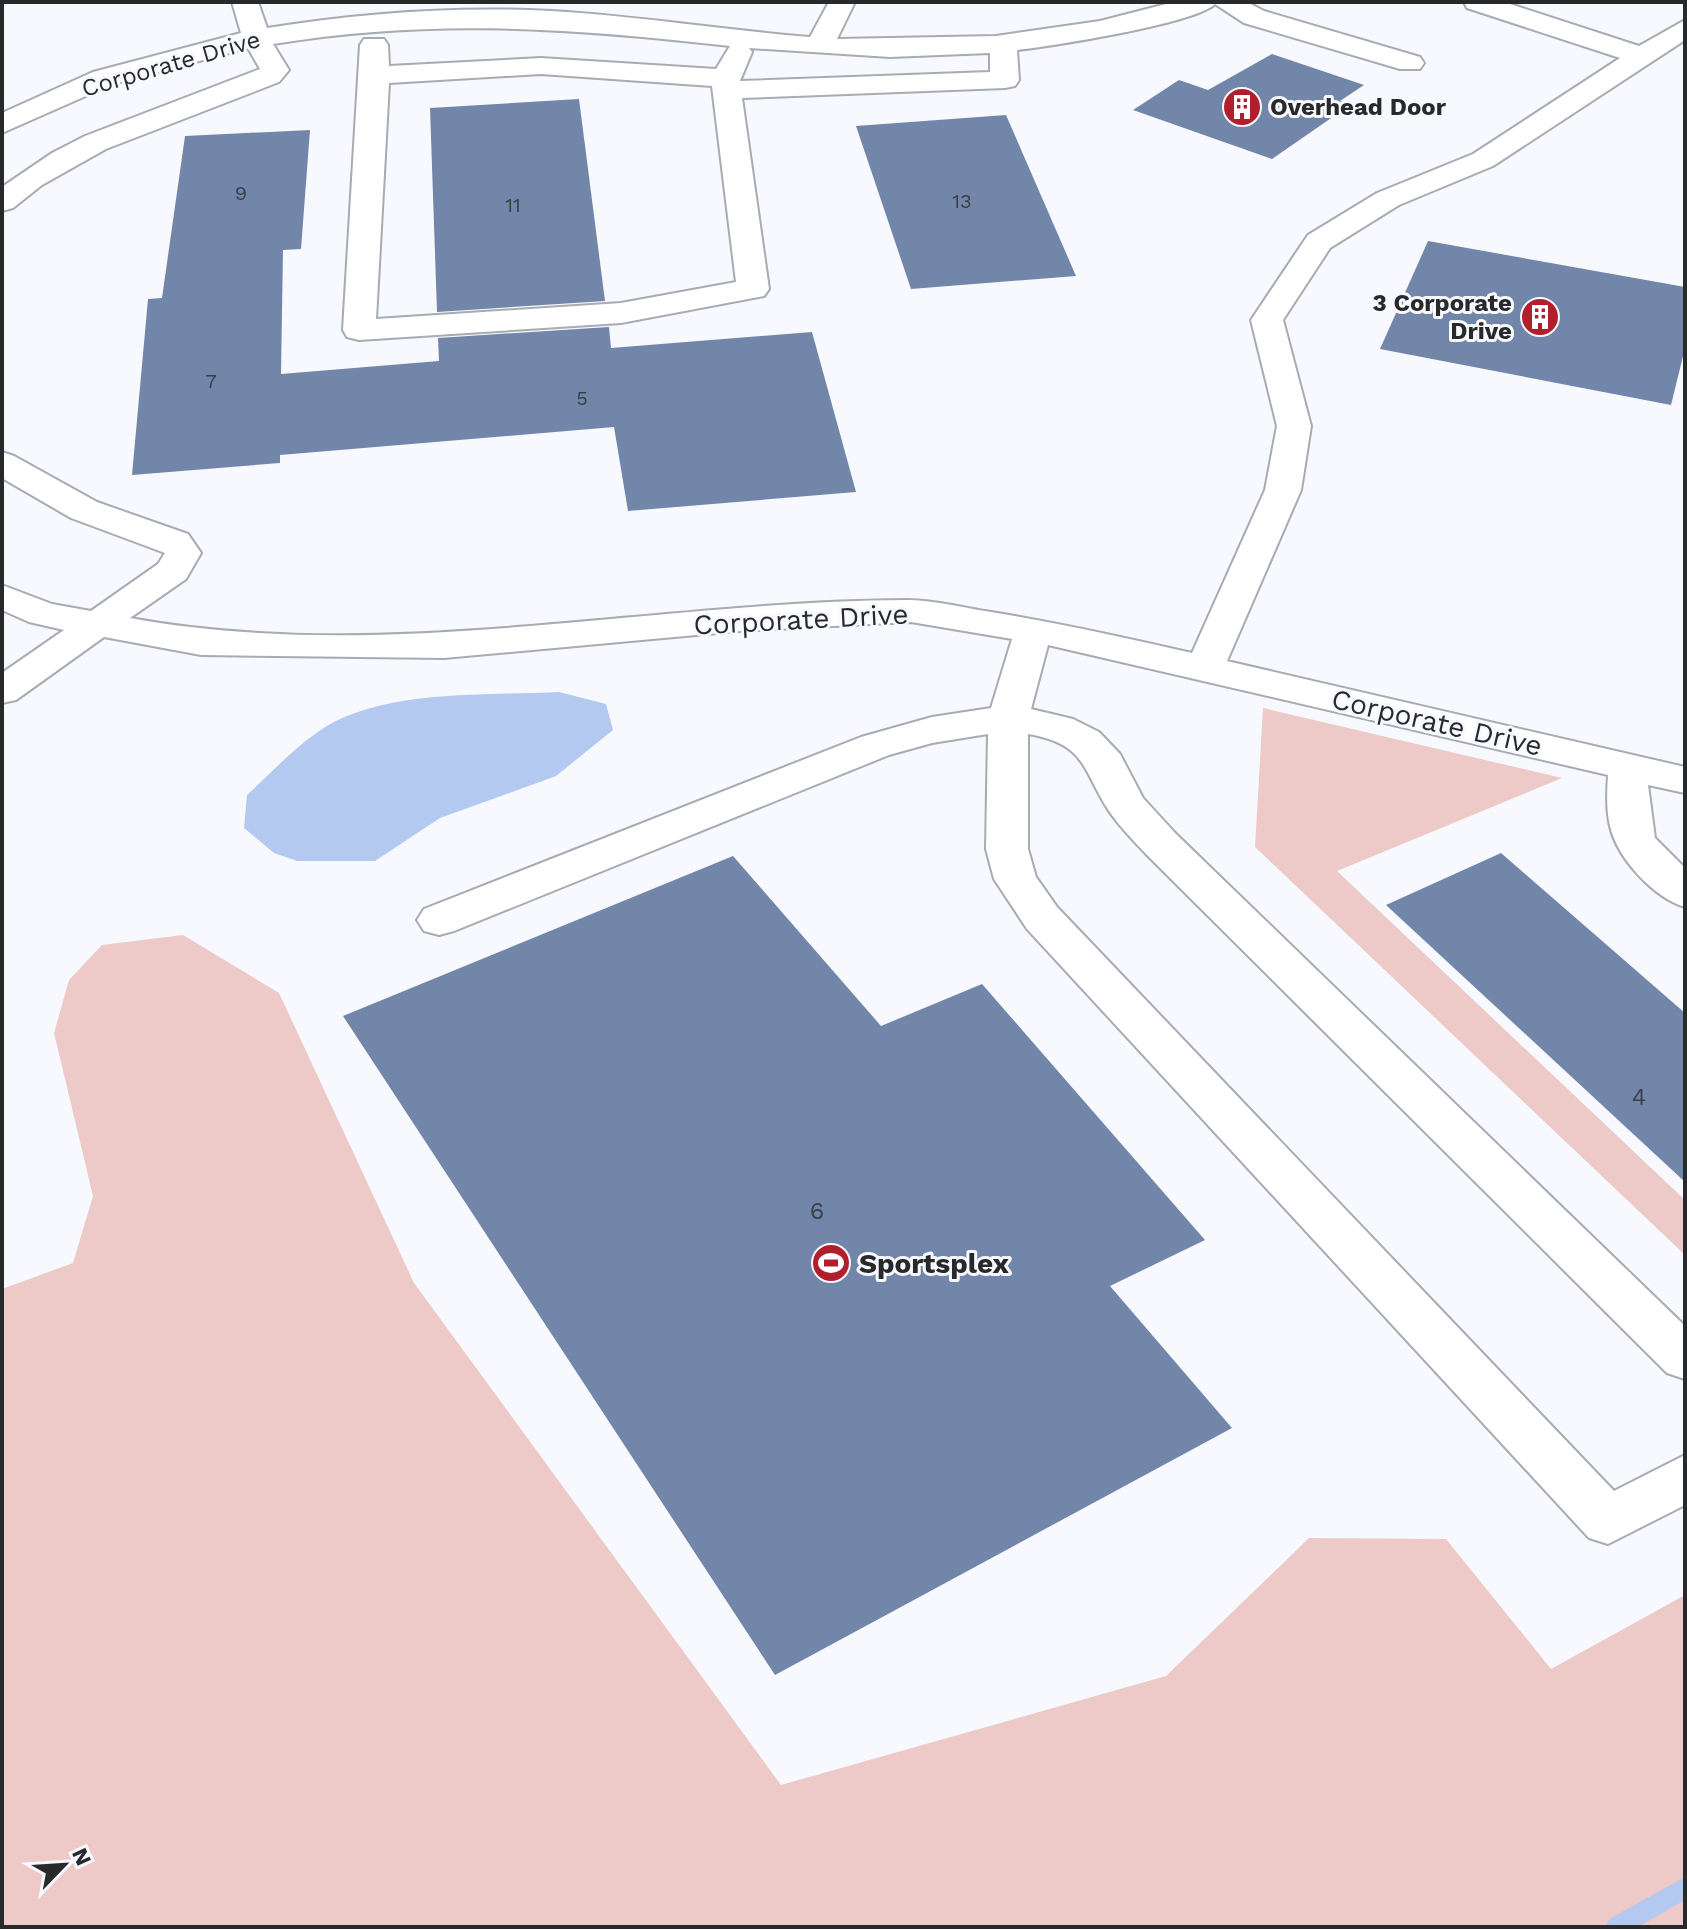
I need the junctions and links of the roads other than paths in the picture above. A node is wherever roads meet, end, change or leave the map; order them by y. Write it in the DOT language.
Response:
graph roads {
  1 [pos="245,2"];
  2 [pos="842,2"];
  3 [pos="1103,2"];
  4 [pos="1203,2"];
  5 [pos="1227,2"];
  6 [pos="1477,2"];
  7 [pos="345,14"];
  8 [pos="374,23"];
  9 [pos="1131,24"];
  10 [pos="1685,28"];
  11 [pos="256,38"];
  12 [pos="745,39"];
  13 [pos="820,45"];
  14 [pos="1003,45"];
  15 [pos="1643,56"];
  16 [pos="1410,63"];
  17 [pos="375,75"];
  18 [pos="725,84"];
  19 [pos="5,120"];
  20 [pos="2,202"];
  21 [pos="2,463"];
  22 [pos="2,596"];
  23 [pos="96,624"];
  24 [pos="1033,631"];
  25 [pos="1205,668"];
  26 [pos="2,691"];
  27 [pos="1008,719"];
  28 [pos="1628,766"];
  29 [pos="1685,780"];
  30 [pos="1685,892"];
  31 [pos="439,920"];
  32 [pos="1685,1358"];
  33 [pos="1685,1478"];
  1 -- 11 [label="street"];
  2 -- 13 [label="street"];
  3 -- 9 [label="street"];
  4 -- 9 [label="street, Corporate Drive"];
  5 -- 16 [label="street"];
  6 -- 15 [label="street"];
  7 -- 8 [label="street, Corporate Drive"];
  7 -- 11 [label="street, Corporate Drive"];
  8 -- 12 [label="street, Corporate Drive"];
  8 -- 17 [label="street"];
  9 -- 14 [label="street, Corporate Drive"];
  10 -- 15 [label="street"];
  11 -- 19 [label="street, Corporate Drive"];
  11 -- 20 [label="street"];
  12 -- 13 [label="street, Corporate Drive"];
  12 -- 18 [label="street"];
  13 -- 14 [label="street, Corporate Drive"];
  14 -- 18 [label="street"];
  15 -- 25 [label="street"];
  17 -- 18 [label="street"];
  17 -- 18 [label="street"];
  21 -- 23 [label="street"];
  22 -- 23 [label="street, Corporate Drive"];
  23 -- 24 [label="street, Corporate Drive"];
  23 -- 26 [label="street"];
  24 -- 25 [label="street, Corporate Drive"];
  24 -- 27 [label="street"];
  25 -- 28 [label="street, Corporate Drive"];
  27 -- 31 [label="street"];
  27 -- 32 [label="street"];
  27 -- 33 [label="street"];
  28 -- 29 [label="street, Corporate Drive"];
  28 -- 30 [label="street"];
}
